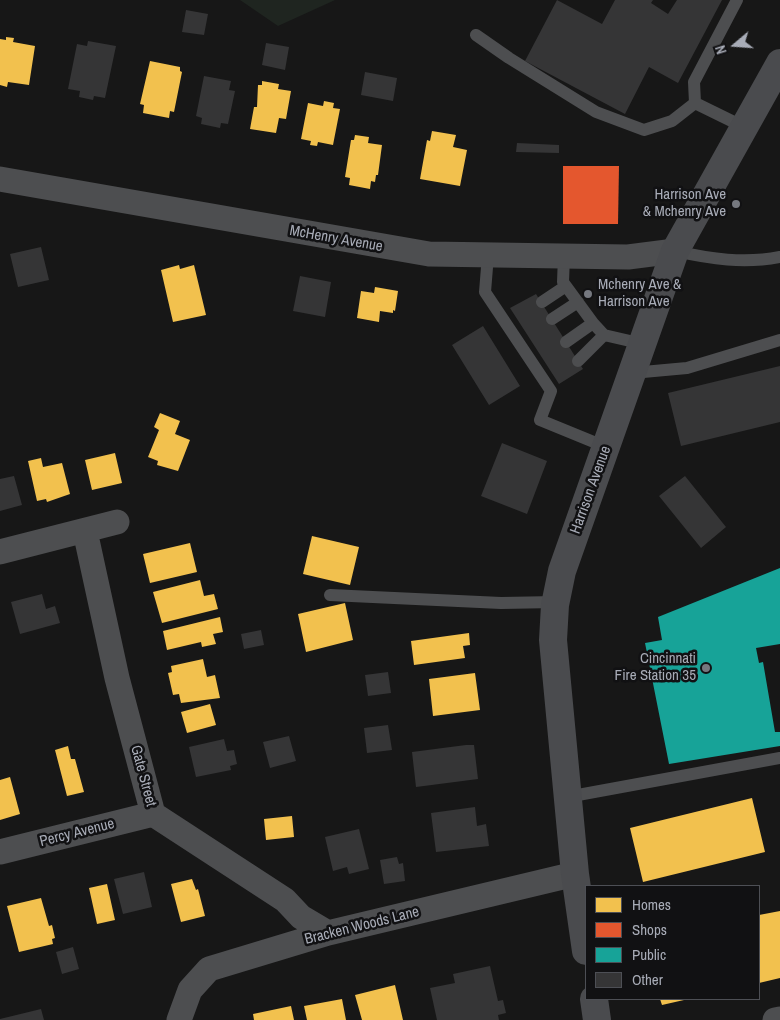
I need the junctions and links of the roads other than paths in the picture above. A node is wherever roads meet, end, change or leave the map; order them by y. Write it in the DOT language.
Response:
graph roads {
  1 [pos="736,0"];
  2 [pos="476,35"];
  3 [pos="780,63"];
  4 [pos="695,103"];
  5 [pos="744,127"];
  6 [pos="0,179"];
  7 [pos="675,251"];
  8 [pos="488,255"];
  9 [pos="564,256"];
  10 [pos="780,256"];
  11 [pos="566,286"];
  12 [pos="542,302"];
  13 [pos="578,302"];
  14 [pos="552,318"];
  15 [pos="593,323"];
  16 [pos="604,335"];
  17 [pos="780,340"];
  18 [pos="566,342"];
  19 [pos="642,344"];
  20 [pos="578,361"];
  21 [pos="632,373"];
  22 [pos="606,447"];
  23 [pos="118,522"];
  24 [pos="84,532"];
  25 [pos="0,552"];
  26 [pos="330,595"];
  27 [pos="556,602"];
  28 [pos="780,758"];
  29 [pos="567,797"];
  30 [pos="154,814"];
  31 [pos="0,852"];
  32 [pos="575,874"];
  33 [pos="328,933"];
  34 [pos="585,936"];
  35 [pos="594,1000"];
  36 [pos="780,1019"];
  37 [pos="179,1020"];
  38 [pos="597,1020"];
  39 [pos="775,1020"];
  1 -- 4 [label="lane"];
  2 -- 4 [label="lane"];
  3 -- 5 [label="main road, Harrison Avenue"];
  4 -- 5 [label="lane"];
  5 -- 7 [label="main road, Harrison Avenue"];
  6 -- 8 [label="street, McHenry Avenue"];
  7 -- 9 [label="street, McHenry Avenue"];
  7 -- 10 [label="lane"];
  7 -- 19 [label="main road, Harrison Avenue"];
  8 -- 9 [label="street, McHenry Avenue"];
  8 -- 22 [label="lane"];
  9 -- 11 [label="lane"];
  11 -- 12 [label="lane"];
  11 -- 13 [label="lane"];
  13 -- 14 [label="lane"];
  13 -- 15 [label="lane"];
  15 -- 16 [label="lane"];
  15 -- 18 [label="lane"];
  16 -- 19 [label="lane"];
  16 -- 20 [label="lane"];
  17 -- 21 [label="lane"];
  19 -- 21 [label="main road, Harrison Avenue"];
  21 -- 22 [label="main road, Harrison Avenue"];
  22 -- 27 [label="main road, Harrison Avenue"];
  23 -- 24 [label="street"];
  24 -- 25 [label="street"];
  24 -- 30 [label="street, Gate Street"];
  26 -- 27 [label="lane"];
  27 -- 29 [label="main road, Harrison Avenue"];
  28 -- 29 [label="lane"];
  29 -- 32 [label="main road, Harrison Avenue"];
  30 -- 31 [label="street, Percy Avenue"];
  30 -- 33 [label="street, Gate Street"];
  32 -- 33 [label="street, Bracken Woods Lane"];
  32 -- 34 [label="main road, Harrison Avenue"];
  33 -- 37 [label="street, Bracken Woods Lane"];
  35 -- 38 [label="main road"];
  36 -- 39 [label="street"];
}
